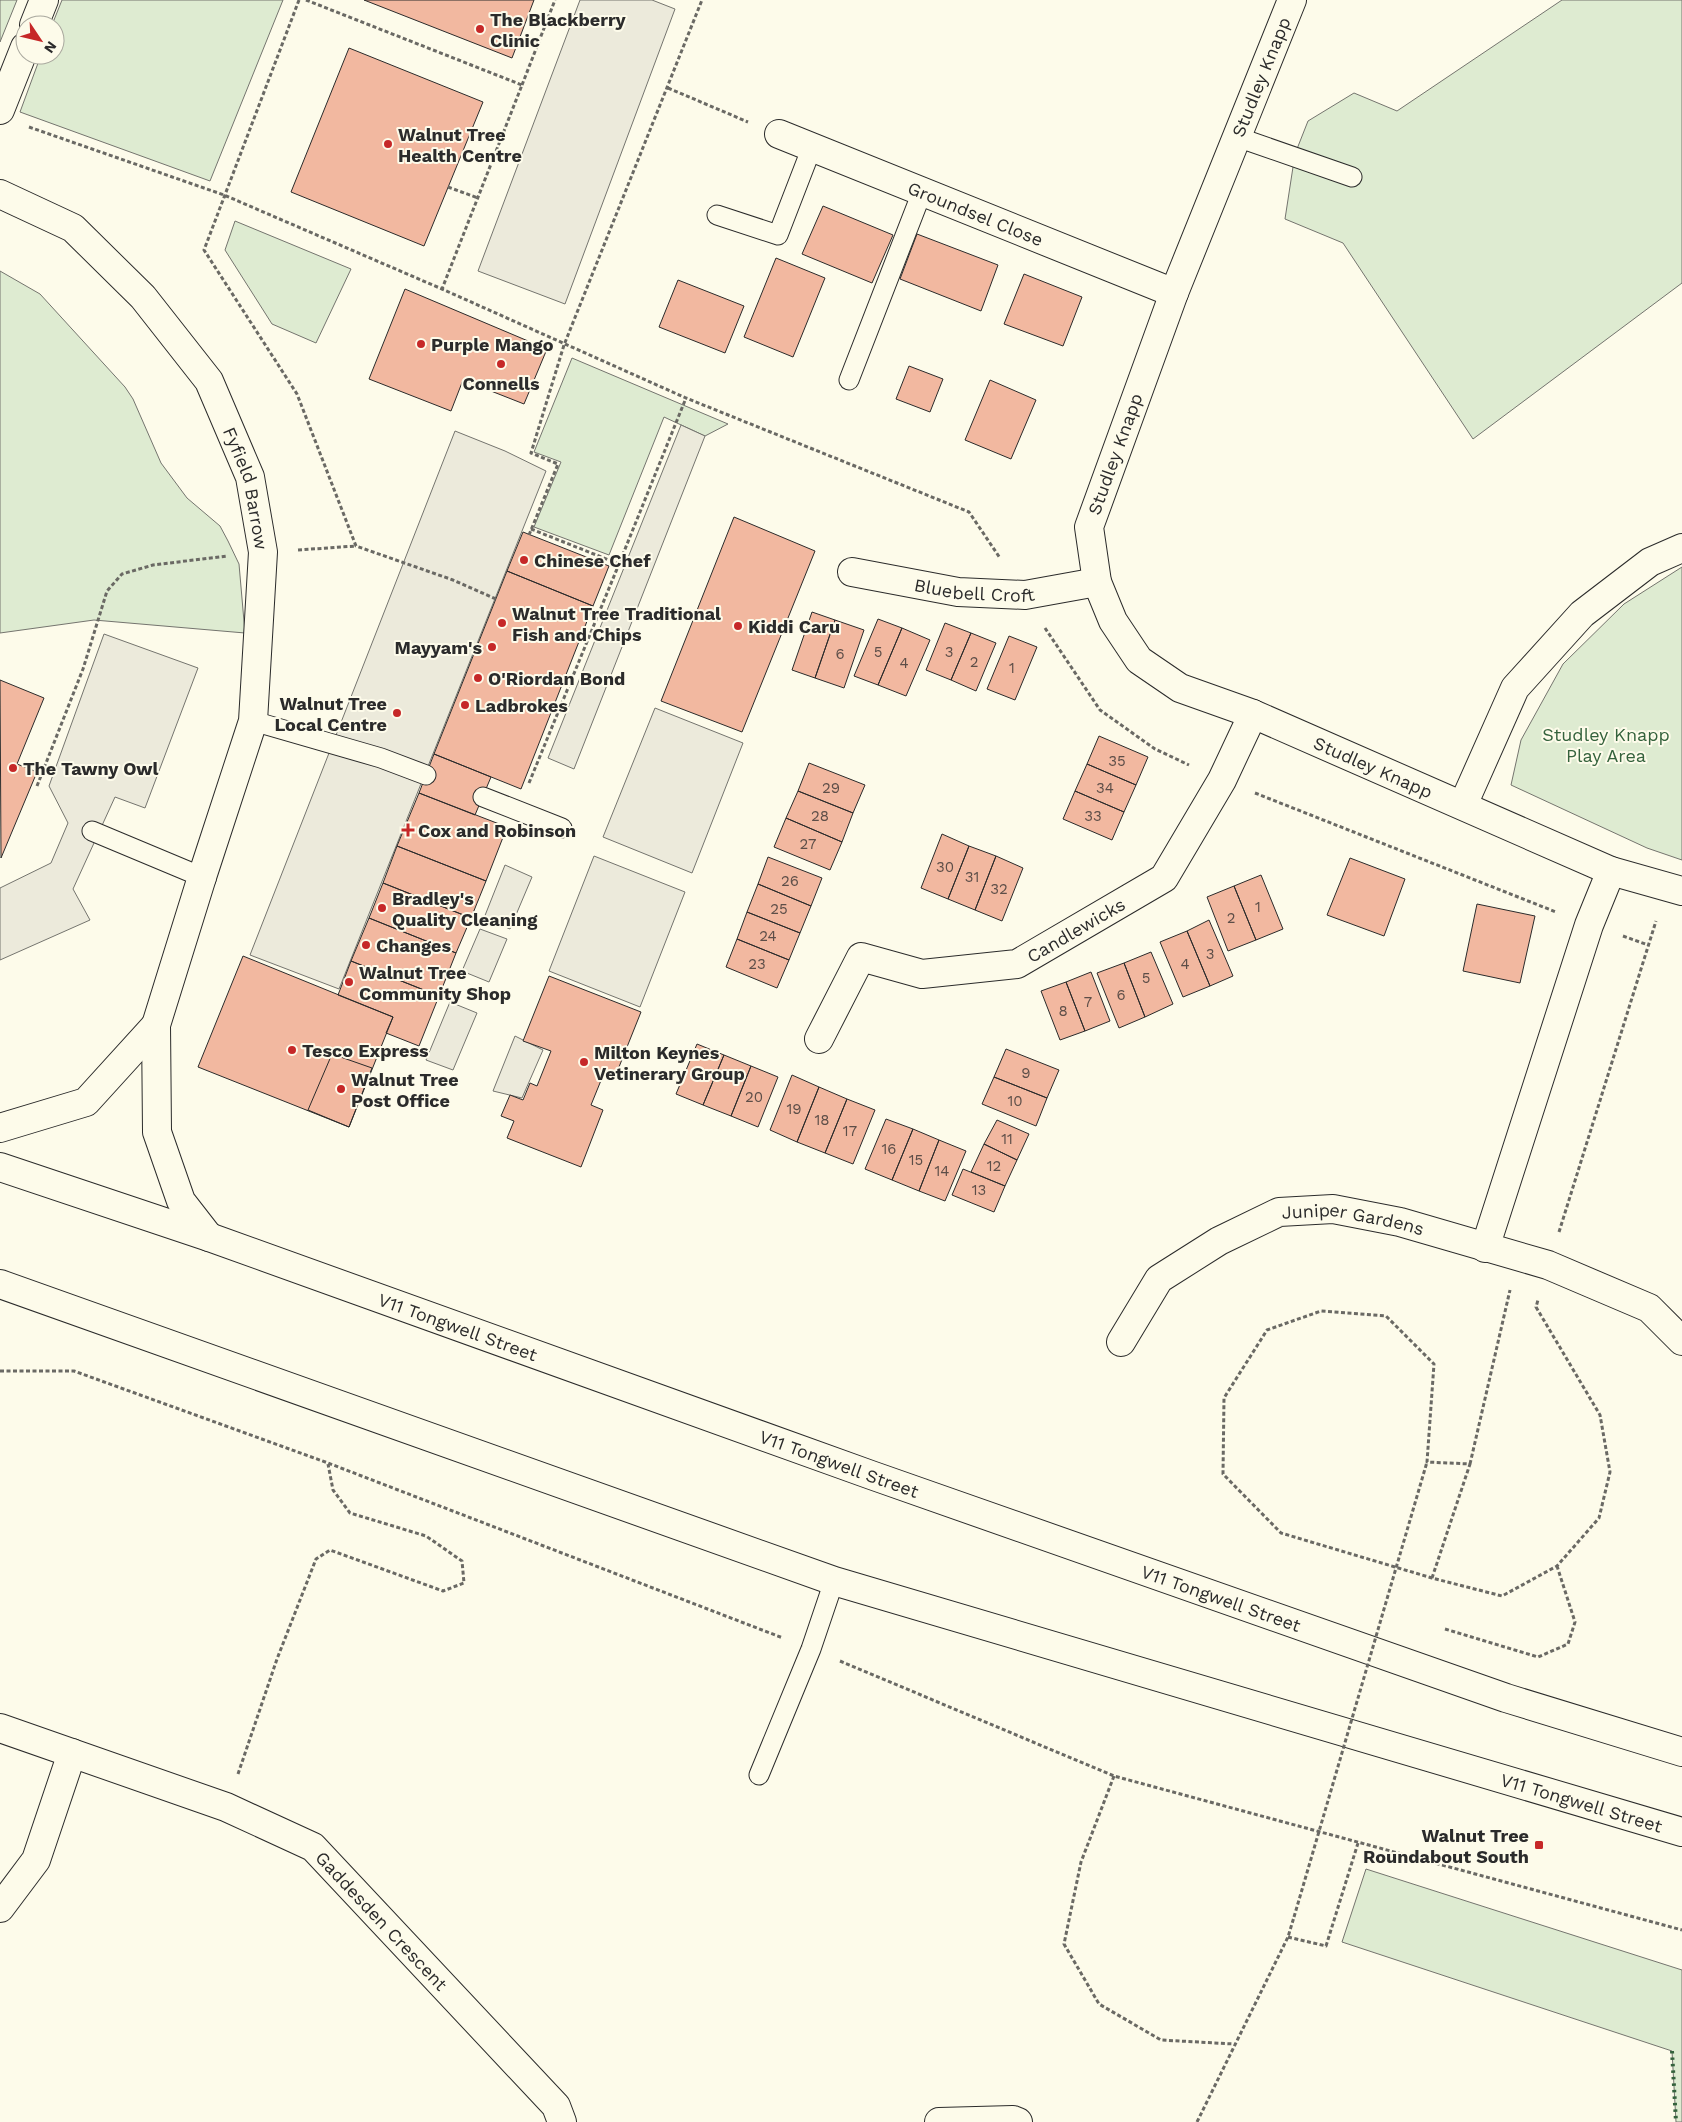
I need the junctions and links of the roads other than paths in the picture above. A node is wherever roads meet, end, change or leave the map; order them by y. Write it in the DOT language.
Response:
graph roads {
  1 [pos="44,0"];
  2 [pos="1292,0"];
  3 [pos="38,15"];
  4 [pos="18,65"];
  5 [pos="0,110"];
  6 [pos="779,134"];
  7 [pos="1237,136"];
  8 [pos="812,148"];
  9 [pos="1352,177"];
  10 [pos="922,192"];
  11 [pos="0,194"];
  12 [pos="717,215"];
  13 [pos="1174,293"];
  14 [pos="849,380"];
  15 [pos="1682,548"];
  16 [pos="852,572"];
  17 [pos="1097,582"];
  18 [pos="1253,714"];
  19 [pos="253,721"];
  20 [pos="426,775"];
  21 [pos="483,797"];
  22 [pos="1463,805"];
  23 [pos="562,828"];
  24 [pos="92,831"];
  25 [pos="1611,871"];
  26 [pos="202,877"];
  27 [pos="1675,889"];
  28 [pos="156,1025"];
  29 [pos="819,1039"];
  30 [pos="0,1128"];
  31 [pos="0,1167"];
  32 [pos="209,1237"];
  33 [pos="1485,1248"];
  34 [pos="0,1284"];
  35 [pos="1682,1341"];
  36 [pos="1121,1342"];
  37 [pos="834,1581"];
  38 [pos="0,1728"];
  39 [pos="1682,1752"];
  40 [pos="72,1753"];
  41 [pos="759,1775"];
  42 [pos="1682,1832"];
  43 [pos="0,1908"];
  44 [pos="562,2122"];
  45 [pos="938,2122"];
  46 [pos="1018,2122"];
  1 -- 3 [label="main road"];
  2 -- 7 [label="main road, Studley Knapp"];
  4 -- 5 [label="main road"];
  6 -- 8 [label="main road, Groundsel Close"];
  7 -- 9 [label="lane"];
  7 -- 13 [label="main road, Studley Knapp"];
  8 -- 10 [label="main road, Groundsel Close"];
  8 -- 12 [label="lane"];
  10 -- 13 [label="main road, Groundsel Close"];
  10 -- 14 [label="lane"];
  11 -- 19 [label="main road, Fyfield Barrow"];
  13 -- 17 [label="main road, Studley Knapp"];
  15 -- 22 [label="main road"];
  16 -- 17 [label="main road, Bluebell Croft"];
  17 -- 18 [label="main road, Studley Knapp"];
  18 -- 22 [label="main road, Studley Knapp"];
  18 -- 29 [label="main road, Candlewicks"];
  19 -- 20 [label="lane"];
  19 -- 26 [label="main road, Fyfield Barrow"];
  21 -- 23 [label="lane"];
  22 -- 25 [label="main road, Studley Knapp"];
  24 -- 26 [label="lane"];
  25 -- 27 [label="main road, Studley Knapp"];
  25 -- 33 [label="main road"];
  26 -- 28 [label="main road, Fyfield Barrow"];
  28 -- 30 [label="main road"];
  28 -- 32 [label="main road"];
  31 -- 32 [label="main road, V11 Tongwell Street"];
  32 -- 39 [label="main road, V11 Tongwell Street"];
  33 -- 35 [label="main road, Juniper Gardens"];
  33 -- 36 [label="main road, Juniper Gardens"];
  34 -- 37 [label="main road, V11 Tongwell Street"];
  37 -- 41 [label="lane"];
  37 -- 42 [label="main road, V11 Tongwell Street"];
  38 -- 40 [label="main road, Gaddesden Crescent"];
  40 -- 43 [label="main road"];
  40 -- 44 [label="main road, Gaddesden Crescent"];
  45 -- 46 [label="main road"];
}
